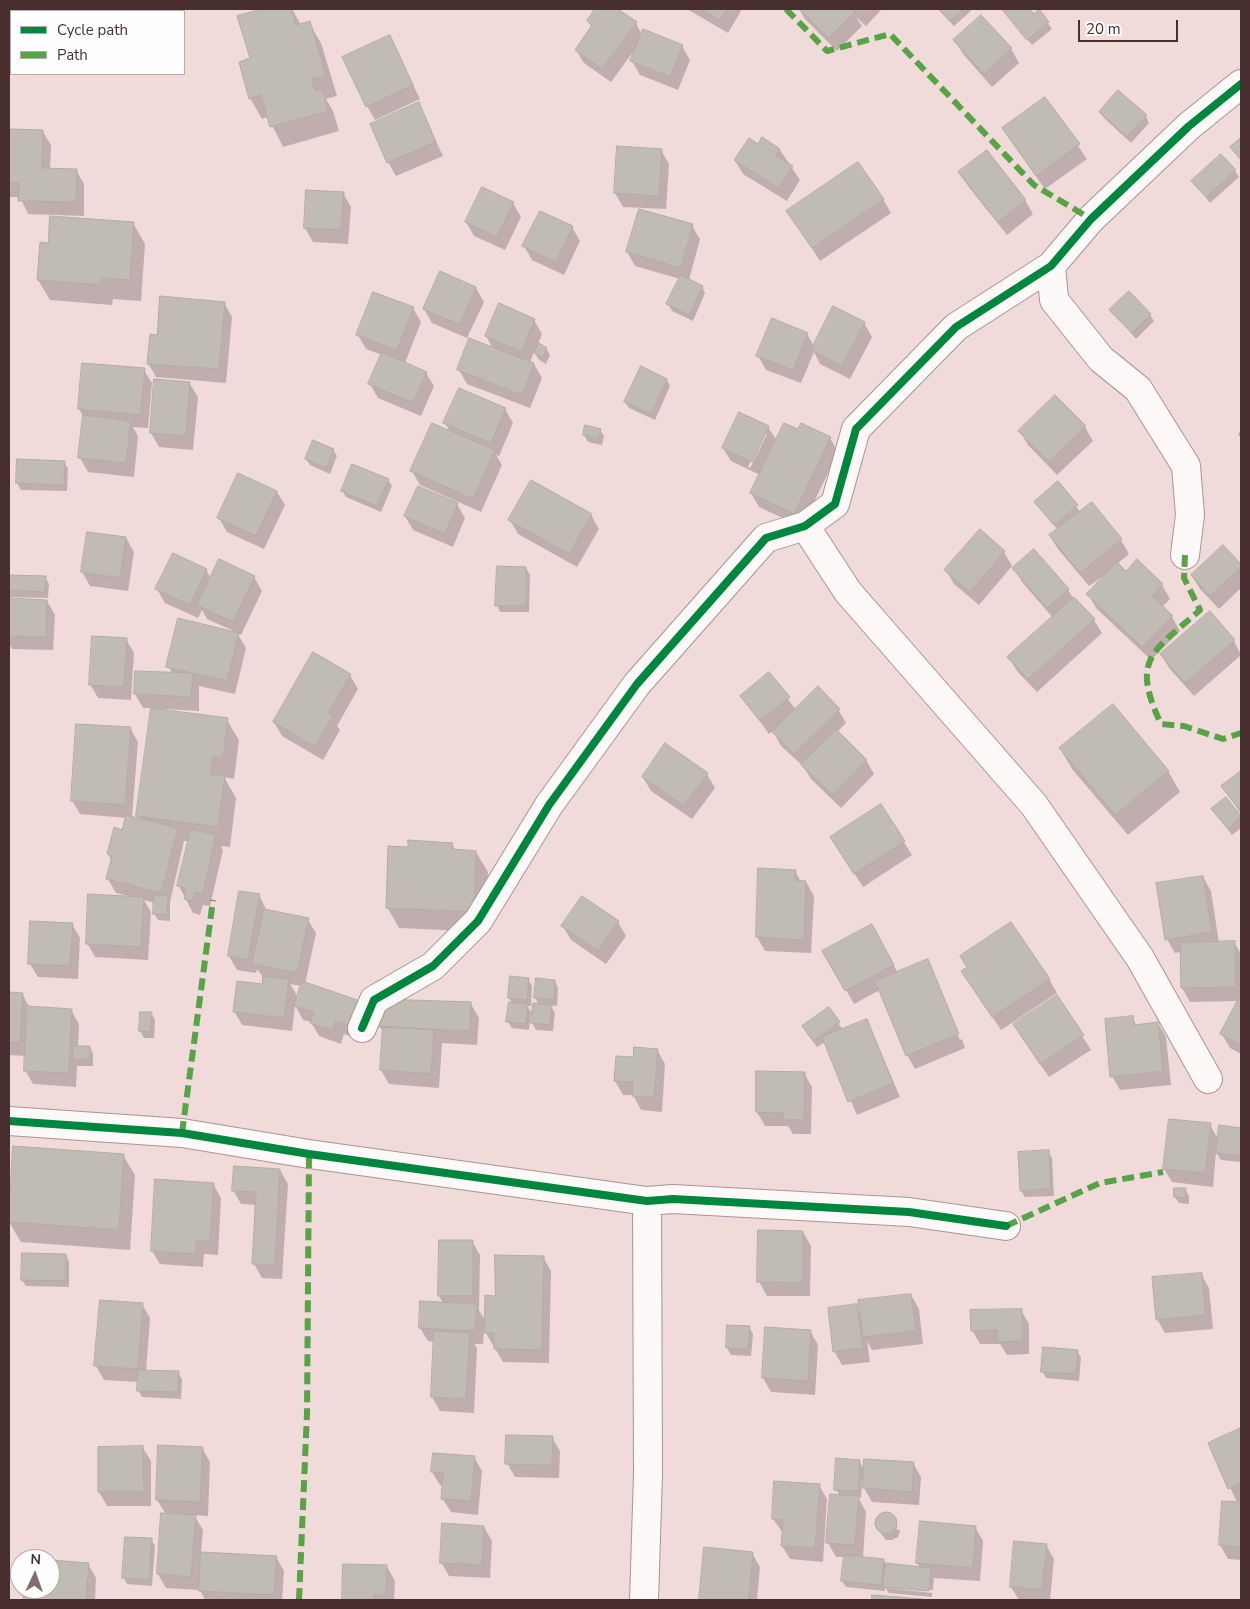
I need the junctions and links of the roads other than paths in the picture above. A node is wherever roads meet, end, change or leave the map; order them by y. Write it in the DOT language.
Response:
graph roads {
  1 [pos="1241,84"];
  2 [pos="1052,266"];
  3 [pos="805,526"];
  4 [pos="1184,555"];
  5 [pos="362,1028"];
  6 [pos="1208,1079"];
  7 [pos="9,1120"];
  8 [pos="647,1201"];
  9 [pos="1006,1226"];
  10 [pos="644,1600"];
  1 -- 2 [label="street"];
  2 -- 3 [label="street"];
  2 -- 4 [label="street"];
  3 -- 5 [label="street"];
  3 -- 6 [label="street"];
  7 -- 8 [label="street"];
  8 -- 9 [label="street"];
  8 -- 10 [label="street"];
}
